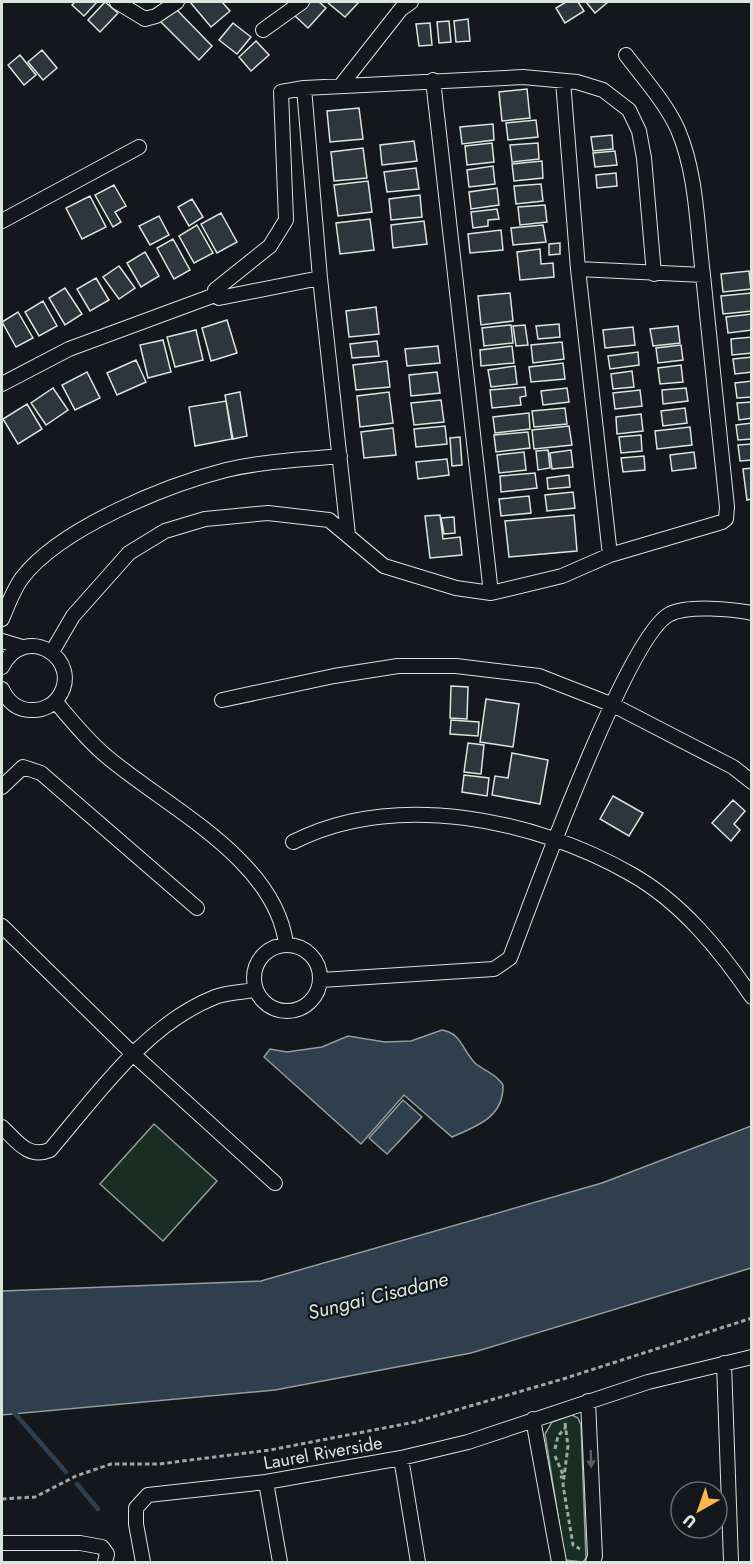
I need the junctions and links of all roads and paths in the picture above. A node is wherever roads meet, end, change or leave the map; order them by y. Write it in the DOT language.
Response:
graph roads {
  1 [pos="117,2"];
  2 [pos="177,2"];
  3 [pos="302,2"];
  4 [pos="411,2"];
  5 [pos="263,30"];
  6 [pos="626,55"];
  7 [pos="433,80"];
  8 [pos="563,81"];
  9 [pos="342,84"];
  10 [pos="304,88"];
  11 [pos="139,147"];
  12 [pos="2,221"];
  13 [pos="578,269"];
  14 [pos="654,274"];
  15 [pos="703,275"];
  16 [pos="320,278"];
  17 [pos="215,296"];
  18 [pos="2,384"];
  19 [pos="340,456"];
  20 [pos="348,536"];
  21 [pos="610,555"];
  22 [pos="491,592"];
  23 [pos="752,613"];
  24 [pos="2,619"];
  25 [pos="2,641"];
  26 [pos="22,647"];
  27 [pos="52,652"];
  28 [pos="2,667"];
  29 [pos="2,689"];
  30 [pos="222,700"];
  31 [pos="55,701"];
  32 [pos="613,705"];
  33 [pos="752,782"];
  34 [pos="2,787"];
  35 [pos="555,839"];
  36 [pos="293,842"];
  37 [pos="197,908"];
  38 [pos="2,926"];
  39 [pos="286,944"];
  40 [pos="321,980"];
  41 [pos="256,990"];
  42 [pos="752,997"];
  43 [pos="133,1054"];
  44 [pos="2,1127"];
  45 [pos="275,1183"];
  46 [pos="752,1318"];
  47 [pos="752,1357"];
  48 [pos="723,1364"];
  49 [pos="588,1401"];
  50 [pos="561,1410"];
  51 [pos="533,1419"];
  52 [pos="567,1426"];
  53 [pos="401,1458"];
  54 [pos="564,1477"];
  55 [pos="266,1482"];
  56 [pos="2,1499"];
  57 [pos="2,1543"];
  58 [pos="573,1545"];
  59 [pos="105,1563"];
  60 [pos="143,1563"];
  61 [pos="280,1563"];
  62 [pos="418,1563"];
  63 [pos="559,1563"];
  64 [pos="593,1563"];
  65 [pos="731,1563"];
  1 -- 2 [label="street"];
  3 -- 5 [label="street"];
  4 -- 9 [label="street"];
  6 -- 15 [label="street"];
  7 -- 8 [label="street"];
  7 -- 9 [label="street"];
  7 -- 22 [label="street"];
  8 -- 13 [label="street"];
  8 -- 14 [label="street"];
  9 -- 10 [label="street"];
  10 -- 16 [label="street"];
  10 -- 17 [label="street"];
  11 -- 12 [label="street"];
  13 -- 14 [label="street"];
  13 -- 21 [label="street"];
  14 -- 15 [label="street"];
  15 -- 21 [label="street"];
  16 -- 17 [label="street"];
  16 -- 19 [label="street"];
  17 -- 18 [label="street"];
  19 -- 20 [label="street"];
  19 -- 24 [label="street"];
  20 -- 22 [label="street"];
  20 -- 27 [label="street"];
  21 -- 22 [label="street"];
  23 -- 32 [label="street"];
  25 -- 26 [label="street"];
  26 -- 27 [label="street"];
  26 -- 28 [label="street"];
  27 -- 31 [label="street"];
  29 -- 31 [label="street"];
  30 -- 32 [label="street"];
  31 -- 39 [label="street"];
  32 -- 33 [label="street"];
  32 -- 35 [label="street"];
  34 -- 37 [label="street"];
  35 -- 36 [label="street"];
  35 -- 40 [label="street"];
  35 -- 42 [label="street"];
  38 -- 43 [label="street"];
  39 -- 40 [label="street"];
  39 -- 41 [label="street"];
  40 -- 41 [label="street"];
  41 -- 43 [label="street"];
  43 -- 44 [label="street"];
  43 -- 45 [label="street"];
  46 -- 56 [label="path"];
  47 -- 48 [label="street, Laurel Riverside"];
  48 -- 49 [label="street, Laurel Riverside"];
  48 -- 65 [label="street"];
  49 -- 50 [label="street, Laurel Riverside"];
  49 -- 64 [label="street, one-way"];
  50 -- 51 [label="street, Laurel Riverside"];
  50 -- 52 [label="path"];
  51 -- 53 [label="street, Laurel Riverside"];
  51 -- 63 [label="street"];
  52 -- 54 [label="path"];
  52 -- 54 [label="path"];
  53 -- 55 [label="street, Laurel Riverside"];
  53 -- 62 [label="street"];
  54 -- 58 [label="path"];
  55 -- 60 [label="street, Laurel Riverside"];
  55 -- 61 [label="street"];
  57 -- 59 [label="street"];
}
